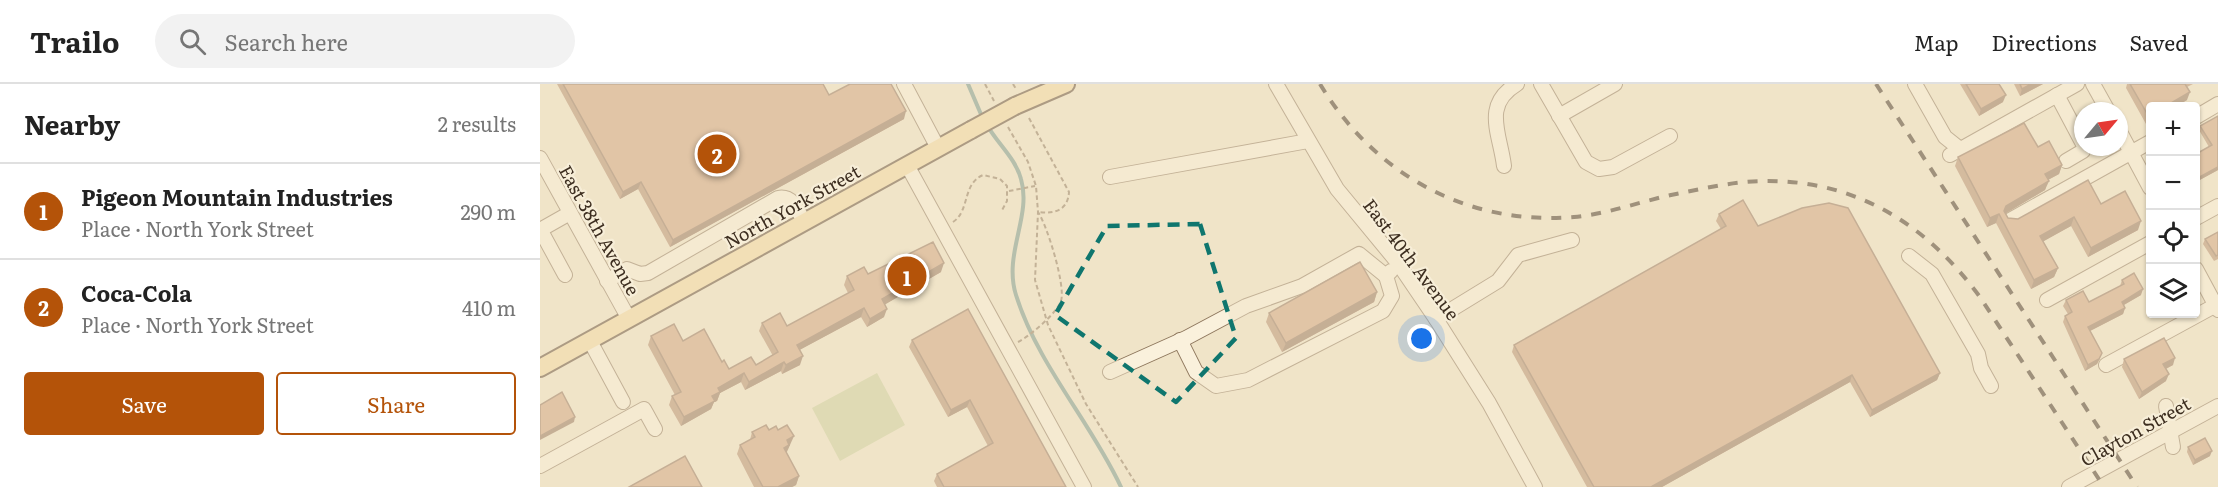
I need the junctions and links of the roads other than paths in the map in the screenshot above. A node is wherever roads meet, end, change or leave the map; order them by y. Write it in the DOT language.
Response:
graph roads {
  1 [pos="904,84"];
  2 [pos="1066,84"];
  3 [pos="1276,84"];
  4 [pos="1517,84"];
  5 [pos="1541,84"];
  6 [pos="1615,84"];
  7 [pos="1915,84"];
  8 [pos="2077,84"];
  9 [pos="2093,84"];
  10 [pos="2057,95"];
  11 [pos="2103,102"];
  12 [pos="2218,104"];
  13 [pos="2200,115"];
  14 [pos="1559,116"];
  15 [pos="2074,128"];
  16 [pos="1670,136"];
  17 [pos="1308,141"];
  18 [pos="2146,145"];
  19 [pos="2128,147"];
  20 [pos="938,148"];
  21 [pos="2131,153"];
  22 [pos="2075,156"];
  23 [pos="540,158"];
  24 [pos="2066,161"];
  25 [pos="907,165"];
  26 [pos="1504,166"];
  27 [pos="1110,177"];
  28 [pos="2146,179"];
  29 [pos="2218,206"];
  30 [pos="570,213"];
  31 [pos="2200,216"];
  32 [pos="2010,220"];
  33 [pos="804,222"];
  34 [pos="540,230"];
  35 [pos="1572,240"];
  36 [pos="2146,246"];
  37 [pos="1909,256"];
  38 [pos="1398,263"];
  39 [pos="565,275"];
  40 [pos="1386,276"];
  41 [pos="2200,276"];
  42 [pos="607,281"];
  43 [pos="2047,300"];
  44 [pos="2217,307"];
  45 [pos="629,319"];
  46 [pos="1436,319"];
  47 [pos="1180,340"];
  48 [pos="590,341"];
  49 [pos="2106,365"];
  50 [pos="540,368"];
  51 [pos="1110,372"];
  52 [pos="1991,386"];
  53 [pos="623,402"];
  54 [pos="2166,406"];
  55 [pos="2218,406"];
  56 [pos="655,429"];
  57 [pos="2170,432"];
  58 [pos="2172,447"];
  59 [pos="540,466"];
  60 [pos="1084,487"];
  61 [pos="1534,487"];
  62 [pos="2069,487"];
  1 -- 20 [label="street"];
  2 -- 20 [label="main road, North York Street, bridge"];
  3 -- 17 [label="street, East 40th Avenue"];
  4 -- 26 [label="street"];
  5 -- 14 [label="street"];
  6 -- 14 [label="street"];
  7 -- 10 [label="street"];
  8 -- 10 [label="street"];
  9 -- 11 [label="street"];
  10 -- 15 [label="street"];
  12 -- 13 [label="street"];
  14 -- 16 [label="street"];
  17 -- 27 [label="street"];
  17 -- 38 [label="street, East 40th Avenue"];
  18 -- 21 [label="street"];
  19 -- 21 [label="street"];
  20 -- 25 [label="main road, North York Street"];
  21 -- 28 [label="street"];
  21 -- 32 [label="street"];
  22 -- 24 [label="street"];
  23 -- 30 [label="street, East 38th Avenue"];
  25 -- 33 [label="main road, North York Street"];
  25 -- 60 [label="street"];
  29 -- 31 [label="street"];
  30 -- 34 [label="street"];
  30 -- 42 [label="street, East 38th Avenue"];
  33 -- 42 [label="street"];
  33 -- 45 [label="main road, North York Street"];
  34 -- 39 [label="street"];
  35 -- 46 [label="street"];
  36 -- 43 [label="street"];
  37 -- 52 [label="street"];
  38 -- 40 [label="street"];
  38 -- 46 [label="street, East 40th Avenue"];
  40 -- 47 [label="street"];
  40 -- 47 [label="street"];
  41 -- 44 [label="street"];
  42 -- 45 [label="street, East 38th Avenue"];
  44 -- 49 [label="street"];
  45 -- 48 [label="main road, North York Street"];
  46 -- 61 [label="street, East 40th Avenue"];
  47 -- 51 [label="street"];
  48 -- 50 [label="main road, North York Street"];
  48 -- 53 [label="street"];
  54 -- 57 [label="street"];
  55 -- 57 [label="street, Clayton Street"];
  56 -- 59 [label="street"];
  57 -- 58 [label="street"];
  57 -- 62 [label="street, Clayton Street"];
}
